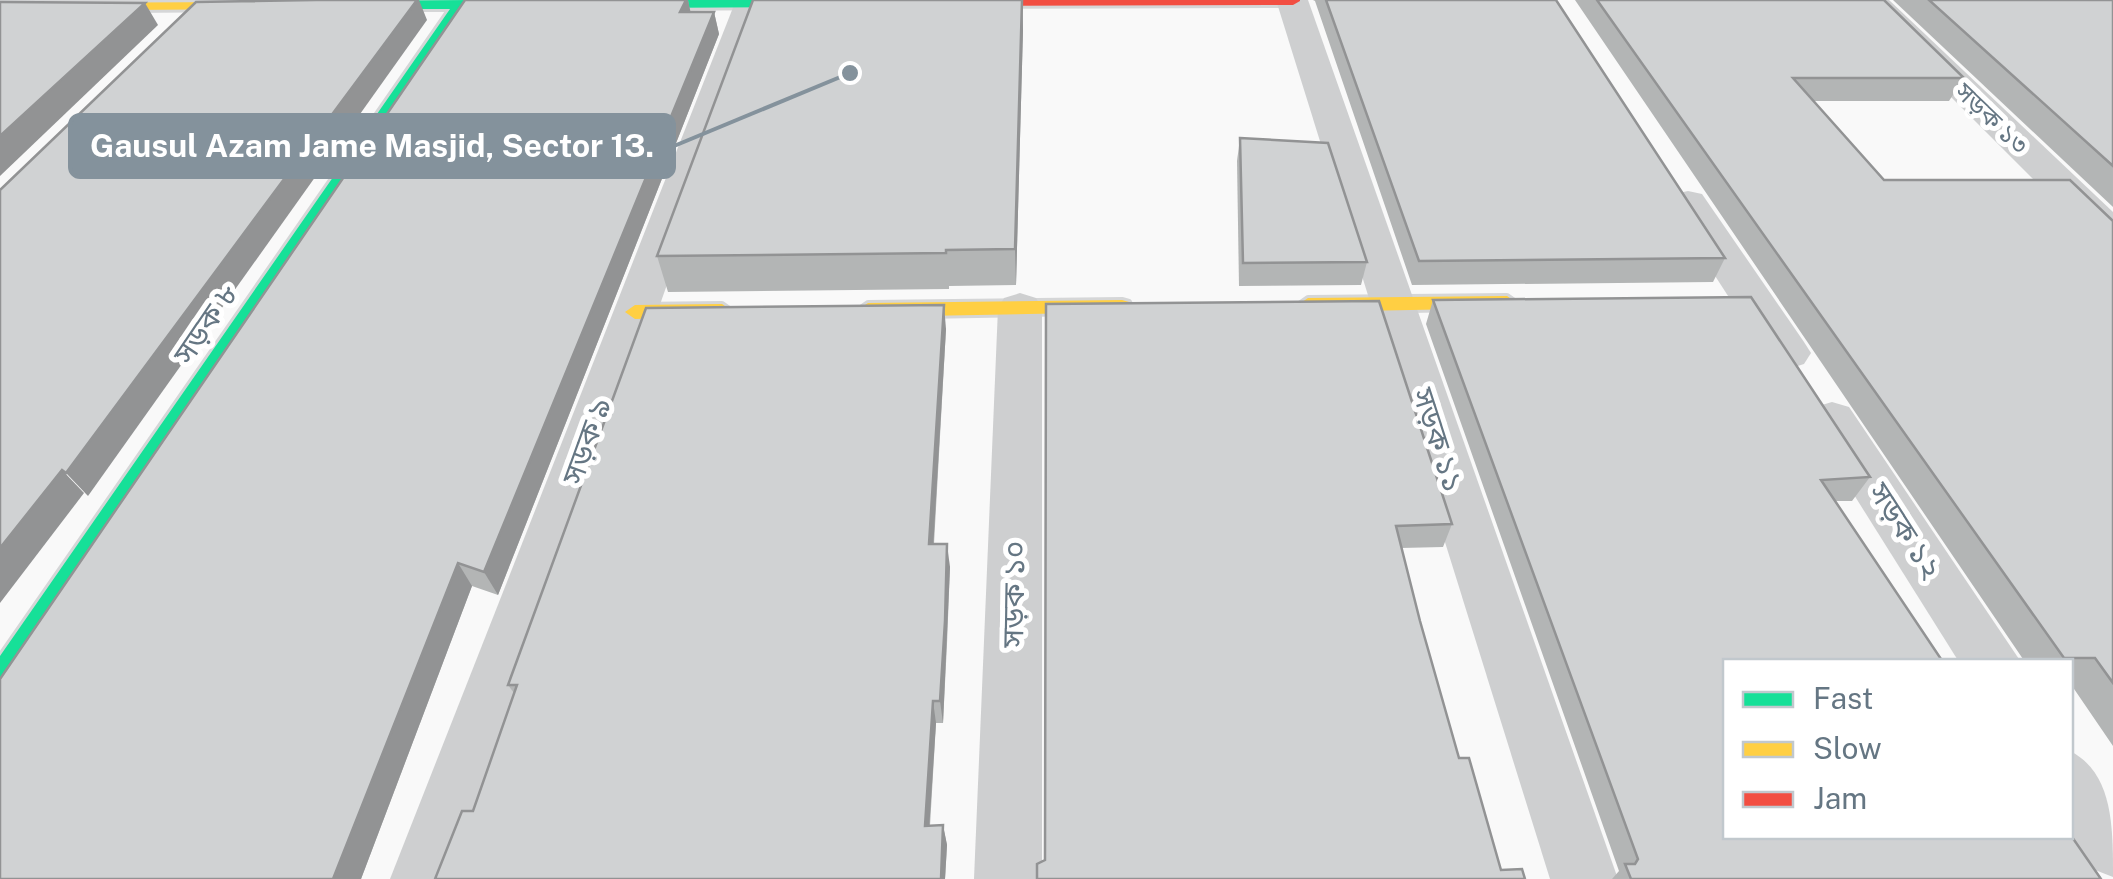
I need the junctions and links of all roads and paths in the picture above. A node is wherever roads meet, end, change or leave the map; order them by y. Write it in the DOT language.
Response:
graph roads {
  1 [pos="1293,0"];
  2 [pos="1870,0"];
  3 [pos="1011,1"];
  4 [pos="462,2"];
  5 [pos="918,2"];
  6 [pos="750,3"];
  7 [pos="843,3"];
  8 [pos="282,5"];
  9 [pos="322,5"];
  10 [pos="0,6"];
  11 [pos="202,6"];
  12 [pos="162,45"];
  13 [pos="1669,174"];
  14 [pos="2113,236"];
  15 [pos="1526,303"];
  16 [pos="1393,304"];
  17 [pos="1275,306"];
  18 [pos="1138,307"];
  19 [pos="1020,308"];
  20 [pos="846,310"];
  21 [pos="750,311"];
  22 [pos="635,312"];
  23 [pos="1990,659"];
  24 [pos="0,678"];
  25 [pos="2073,784"];
  26 [pos="2113,844"];
  27 [pos="424,879"];
  28 [pos="1008,879"];
  29 [pos="1584,879"];
  1 -- 3 [label="street"];
  1 -- 16 [label="street, সড়ক ১১"];
  2 -- 14 [label="street, সড়ক ১৩"];
  3 -- 5 [label="street"];
  4 -- 6 [label="street"];
  4 -- 9 [label="street"];
  4 -- 24 [label="street, সড়ক ৮"];
  6 -- 7 [label="street"];
  6 -- 22 [label="street, সড়ক ৯"];
  8 -- 11 [label="street"];
  10 -- 11 [label="street"];
  11 -- 12 [label="street"];
  13 -- 23 [label="street, সড়ক ১২"];
  15 -- 16 [label="street"];
  16 -- 17 [label="street"];
  16 -- 29 [label="street, সড়ক ১১"];
  18 -- 19 [label="street"];
  19 -- 20 [label="street"];
  19 -- 28 [label="street, সড়ক ১০"];
  21 -- 22 [label="street"];
  22 -- 27 [label="street, সড়ক ৯"];
  25 -- 26 [label="street"];
}
